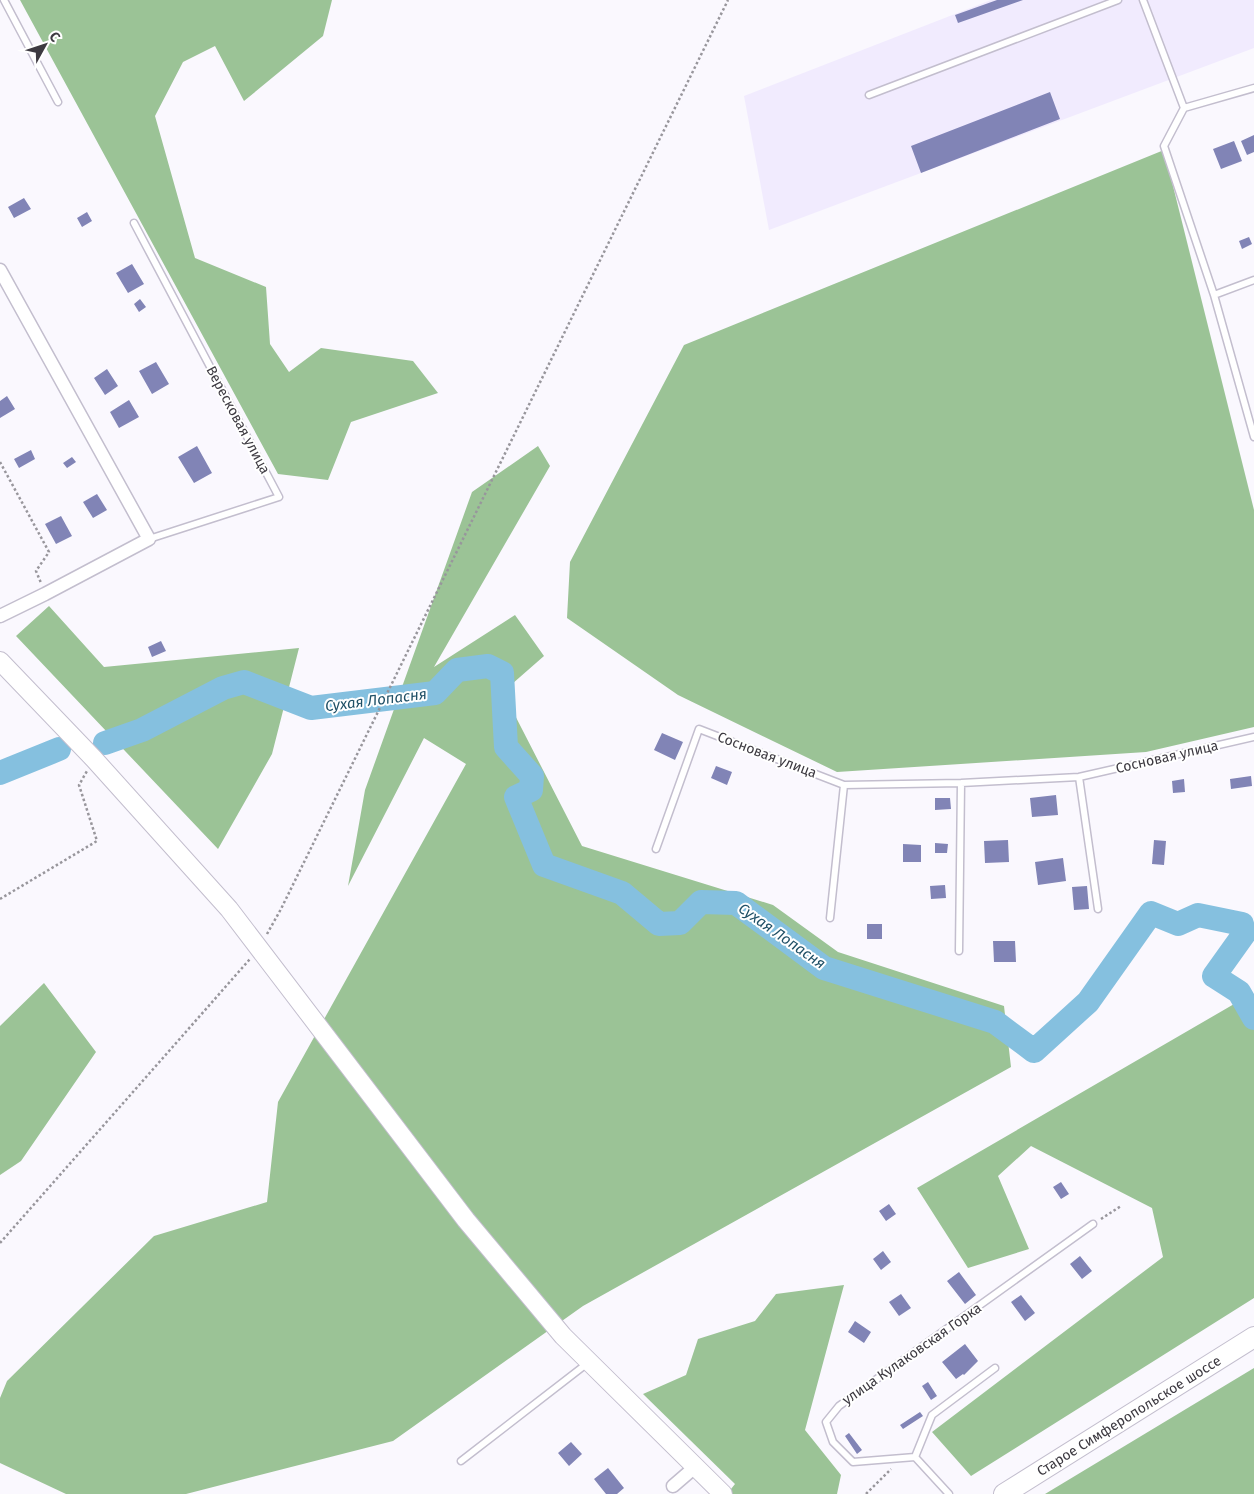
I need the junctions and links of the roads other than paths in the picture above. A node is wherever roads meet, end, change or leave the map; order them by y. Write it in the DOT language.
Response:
graph roads {
  1 [pos="4,0"];
  2 [pos="1118,0"];
  3 [pos="1143,0"];
  4 [pos="1254,88"];
  5 [pos="870,95"];
  6 [pos="58,102"];
  7 [pos="1184,108"];
  8 [pos="134,223"];
  9 [pos="0,270"];
  10 [pos="1254,280"];
  11 [pos="1214,295"];
  12 [pos="1251,414"];
  13 [pos="1254,437"];
  14 [pos="149,539"];
  15 [pos="0,616"];
  16 [pos="0,661"];
  17 [pos="1254,737"];
  18 [pos="1079,776"];
  19 [pos="961,783"];
  20 [pos="844,785"];
  21 [pos="656,849"];
  22 [pos="1098,909"];
  23 [pos="830,918"];
  24 [pos="959,951"];
  25 [pos="1094,1224"];
  26 [pos="1254,1337"];
  27 [pos="590,1362"];
  28 [pos="994,1368"];
  29 [pos="915,1456"];
  30 [pos="461,1461"];
  31 [pos="695,1467"];
  32 [pos="673,1486"];
  33 [pos="723,1494"];
  34 [pos="949,1494"];
  35 [pos="1004,1494"];
  1 -- 6 [label="lane"];
  2 -- 5 [label="lane"];
  3 -- 7 [label="lane"];
  4 -- 7 [label="lane"];
  7 -- 11 [label="lane"];
  8 -- 14 [label="lane, Вересковая улица"];
  9 -- 14 [label="street"];
  10 -- 11 [label="lane"];
  11 -- 12 [label="lane"];
  12 -- 13 [label="lane"];
  14 -- 15 [label="street, Вересковая улица"];
  16 -- 27 [label="street"];
  17 -- 18 [label="lane, Сосновая улица"];
  18 -- 19 [label="lane, Сосновая улица"];
  18 -- 22 [label="lane"];
  19 -- 20 [label="lane, Сосновая улица"];
  19 -- 24 [label="lane"];
  20 -- 21 [label="lane, Сосновая улица"];
  20 -- 23 [label="lane"];
  25 -- 29 [label="lane, улица Кулаковская Горка"];
  26 -- 35 [label="main road, Старое Симферопольское шоссе"];
  27 -- 30 [label="lane"];
  27 -- 31 [label="street"];
  28 -- 29 [label="lane"];
  29 -- 34 [label="lane"];
  31 -- 32 [label="street"];
  31 -- 33 [label="street"];
}
